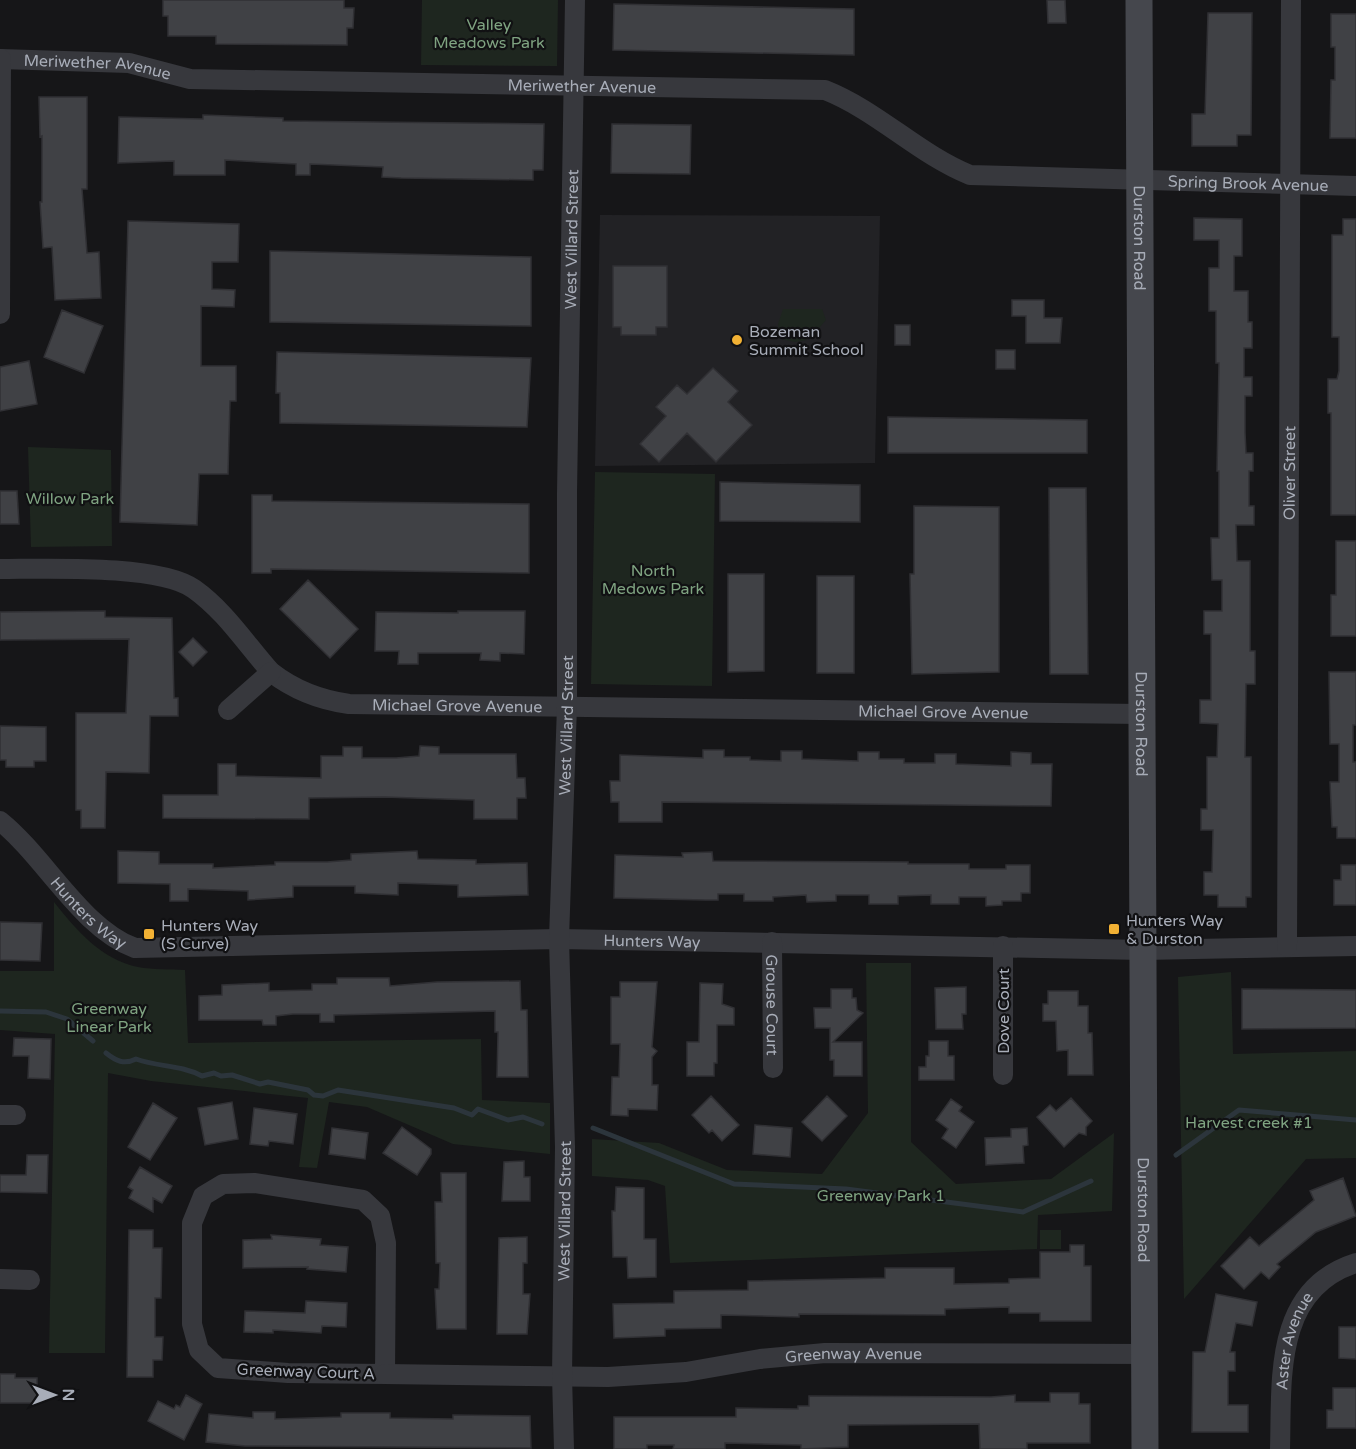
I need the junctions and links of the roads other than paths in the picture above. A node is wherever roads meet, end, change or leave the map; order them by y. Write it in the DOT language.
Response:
graph roads {
  1 [pos="575,0"];
  2 [pos="1139,0"];
  3 [pos="1291,0"];
  4 [pos="0,59"];
  5 [pos="574,86"];
  6 [pos="1140,180"];
  7 [pos="1292,183"];
  8 [pos="1356,186"];
  9 [pos="1,314"];
  10 [pos="0,568"];
  11 [pos="272,672"];
  12 [pos="567,706"];
  13 [pos="228,710"];
  14 [pos="1142,714"];
  15 [pos="0,821"];
  16 [pos="560,939"];
  17 [pos="772,942"];
  18 [pos="1003,946"];
  19 [pos="1356,946"];
  20 [pos="1287,947"];
  21 [pos="1143,950"];
  22 [pos="772,1068"];
  23 [pos="1003,1075"];
  24 [pos="1356,1263"];
  25 [pos="0,1279"];
  26 [pos="30,1280"];
  27 [pos="1146,1354"];
  28 [pos="385,1374"];
  29 [pos="562,1376"];
  30 [pos="564,1449"];
  31 [pos="1145,1449"];
  32 [pos="1280,1449"];
  1 -- 5 [label="street, West Villard Street"];
  2 -- 6 [label="main road, Durston Road"];
  3 -- 7 [label="street, Oliver Street"];
  4 -- 5 [label="street, Meriwether Avenue"];
  4 -- 9 [label="street"];
  5 -- 6 [label="street, Meriwether Avenue"];
  5 -- 12 [label="street, West Villard Street"];
  6 -- 7 [label="street, Spring Brook Avenue"];
  6 -- 14 [label="main road, Durston Road"];
  7 -- 8 [label="street, Spring Brook Avenue"];
  7 -- 20 [label="street, Oliver Street"];
  10 -- 11 [label="street, Michael Grove Avenue"];
  11 -- 12 [label="street, Michael Grove Avenue"];
  11 -- 13 [label="street"];
  12 -- 14 [label="street, Michael Grove Avenue"];
  12 -- 16 [label="street, West Villard Street"];
  14 -- 21 [label="main road, Durston Road"];
  15 -- 16 [label="street, Hunters Way"];
  16 -- 17 [label="street, Hunters Way"];
  16 -- 29 [label="street, West Villard Street"];
  17 -- 18 [label="street, Hunters Way"];
  17 -- 22 [label="street, Grouse Court"];
  18 -- 21 [label="street, Hunters Way"];
  18 -- 23 [label="street, Dove Court"];
  19 -- 20 [label="street, Hunters Way"];
  20 -- 21 [label="street, Hunters Way"];
  21 -- 27 [label="main road, Durston Road"];
  24 -- 32 [label="street, Aster Avenue"];
  25 -- 26 [label="street"];
  27 -- 29 [label="street, Greenway Avenue"];
  27 -- 31 [label="main road, Durston Road"];
  28 -- 28 [label="street, Greenway Court A"];
  28 -- 29 [label="street, Greenway Court A"];
  29 -- 30 [label="street, West Villard Street"];
}
